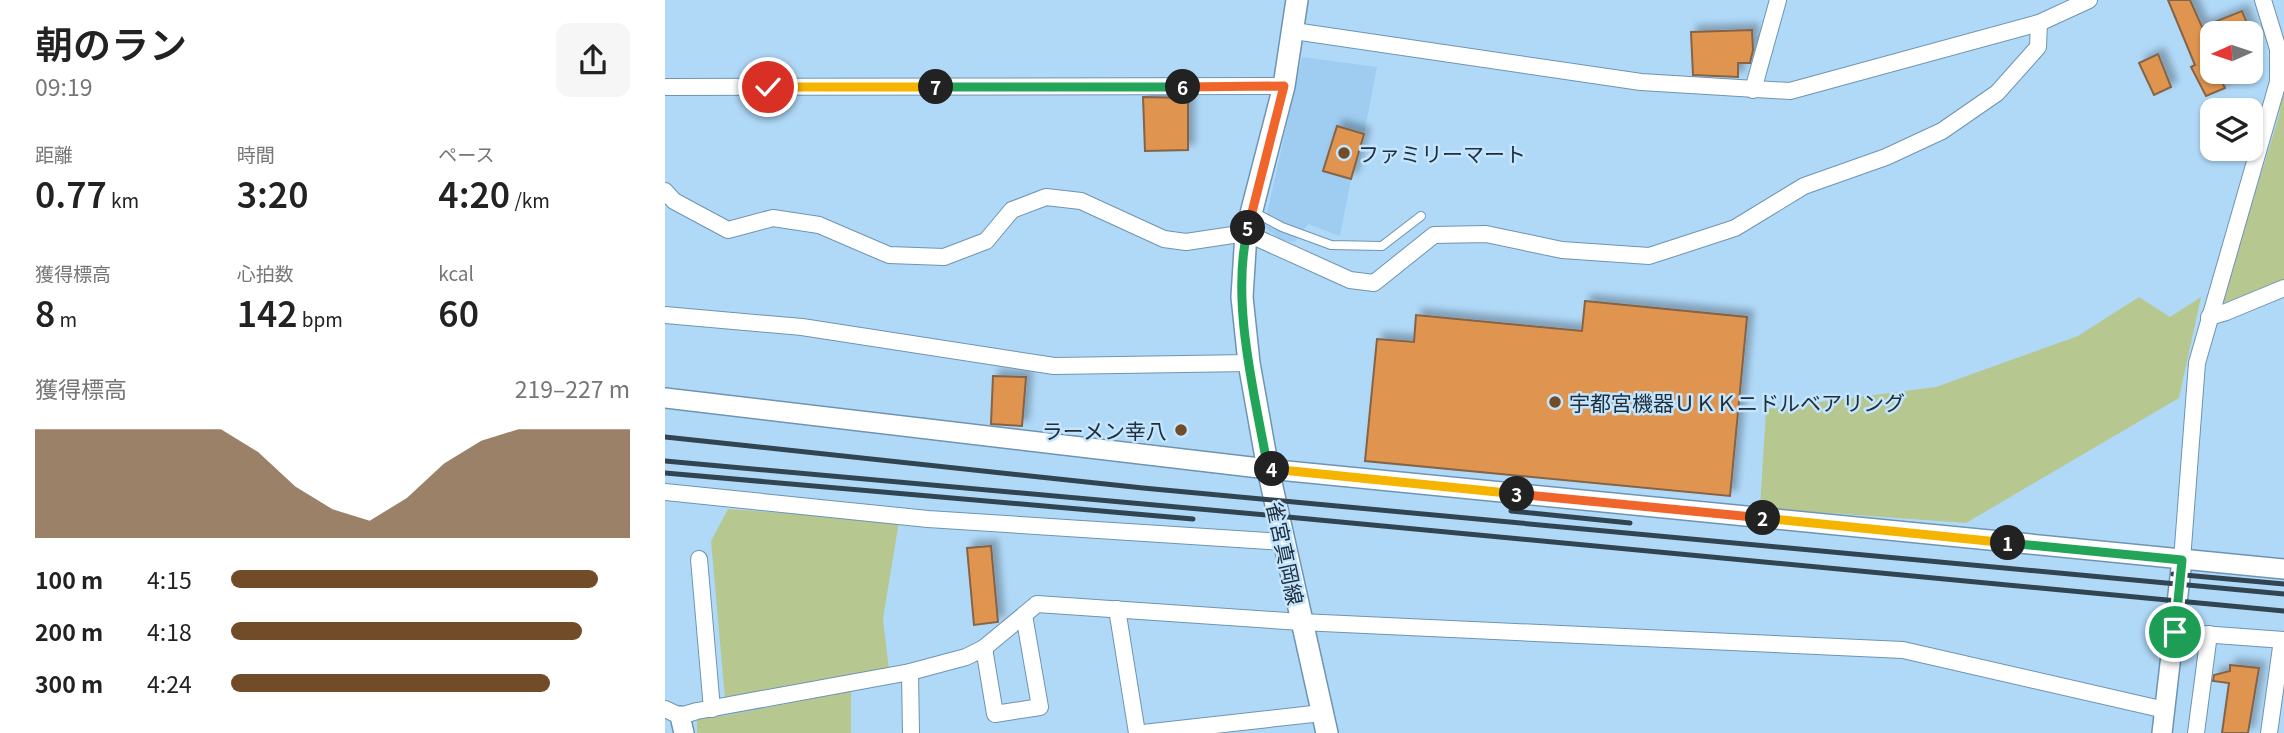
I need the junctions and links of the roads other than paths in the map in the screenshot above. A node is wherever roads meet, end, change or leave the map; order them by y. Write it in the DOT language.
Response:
graph roads {
  1 [pos="1297,0"];
  2 [pos="1778,0"];
  3 [pos="2089,0"];
  4 [pos="2263,0"];
  5 [pos="2039,23"];
  6 [pos="1294,31"];
  7 [pos="2281,53"];
  8 [pos="1284,86"];
  9 [pos="665,87"];
  10 [pos="1753,89"];
  11 [pos="665,191"];
  12 [pos="1252,211"];
  13 [pos="1421,216"];
  14 [pos="1246,233"];
  15 [pos="2284,288"];
  16 [pos="665,316"];
  17 [pos="2209,317"];
  18 [pos="1249,363"];
  19 [pos="665,398"];
  20 [pos="1268,469"];
  21 [pos="665,492"];
  22 [pos="1283,542"];
  23 [pos="699,559"];
  24 [pos="2182,560"];
  25 [pos="2284,569"];
  26 [pos="1117,609"];
  27 [pos="1024,615"];
  28 [pos="1301,622"];
  29 [pos="2175,632"];
  30 [pos="2209,635"];
  31 [pos="2283,640"];
  32 [pos="984,648"];
  33 [pos="910,672"];
  34 [pos="712,709"];
  35 [pos="2165,710"];
  36 [pos="676,719"];
  37 [pos="1325,723"];
  38 [pos="911,733"];
  39 [pos="1137,733"];
  40 [pos="1143,733"];
  41 [pos="2162,733"];
  42 [pos="2196,733"];
  43 [pos="2269,733"];
  1 -- 6 [label="main road, 雀宮真岡線"];
  2 -- 10 [label="street"];
  3 -- 5 [label="street"];
  4 -- 7 [label="street"];
  5 -- 10 [label="street"];
  5 -- 14 [label="street"];
  6 -- 8 [label="main road, 雀宮真岡線"];
  6 -- 10 [label="street"];
  7 -- 17 [label="street"];
  8 -- 9 [label="street"];
  8 -- 12 [label="main road, 雀宮真岡線"];
  11 -- 14 [label="street"];
  12 -- 13 [label="lane"];
  12 -- 14 [label="main road, 雀宮真岡線"];
  14 -- 18 [label="main road, 雀宮真岡線"];
  15 -- 17 [label="street"];
  16 -- 18 [label="street"];
  17 -- 24 [label="street"];
  18 -- 20 [label="main road, 雀宮真岡線"];
  19 -- 20 [label="street"];
  20 -- 22 [label="main road, 雀宮真岡線"];
  20 -- 24 [label="street"];
  21 -- 22 [label="street"];
  22 -- 28 [label="main road, 雀宮真岡線"];
  23 -- 34 [label="street"];
  24 -- 25 [label="street"];
  24 -- 29 [label="street"];
  26 -- 27 [label="street"];
  26 -- 28 [label="street"];
  26 -- 39 [label="street"];
  27 -- 32 [label="street"];
  27 -- 32 [label="street"];
  28 -- 35 [label="street"];
  28 -- 37 [label="main road, 雀宮真岡線"];
  29 -- 30 [label="street"];
  29 -- 35 [label="street"];
  30 -- 31 [label="street"];
  30 -- 42 [label="street"];
  31 -- 43 [label="street"];
  32 -- 33 [label="street"];
  33 -- 34 [label="street"];
  33 -- 38 [label="street"];
  34 -- 36 [label="street"];
  35 -- 41 [label="street"];
  37 -- 40 [label="street"];
}
